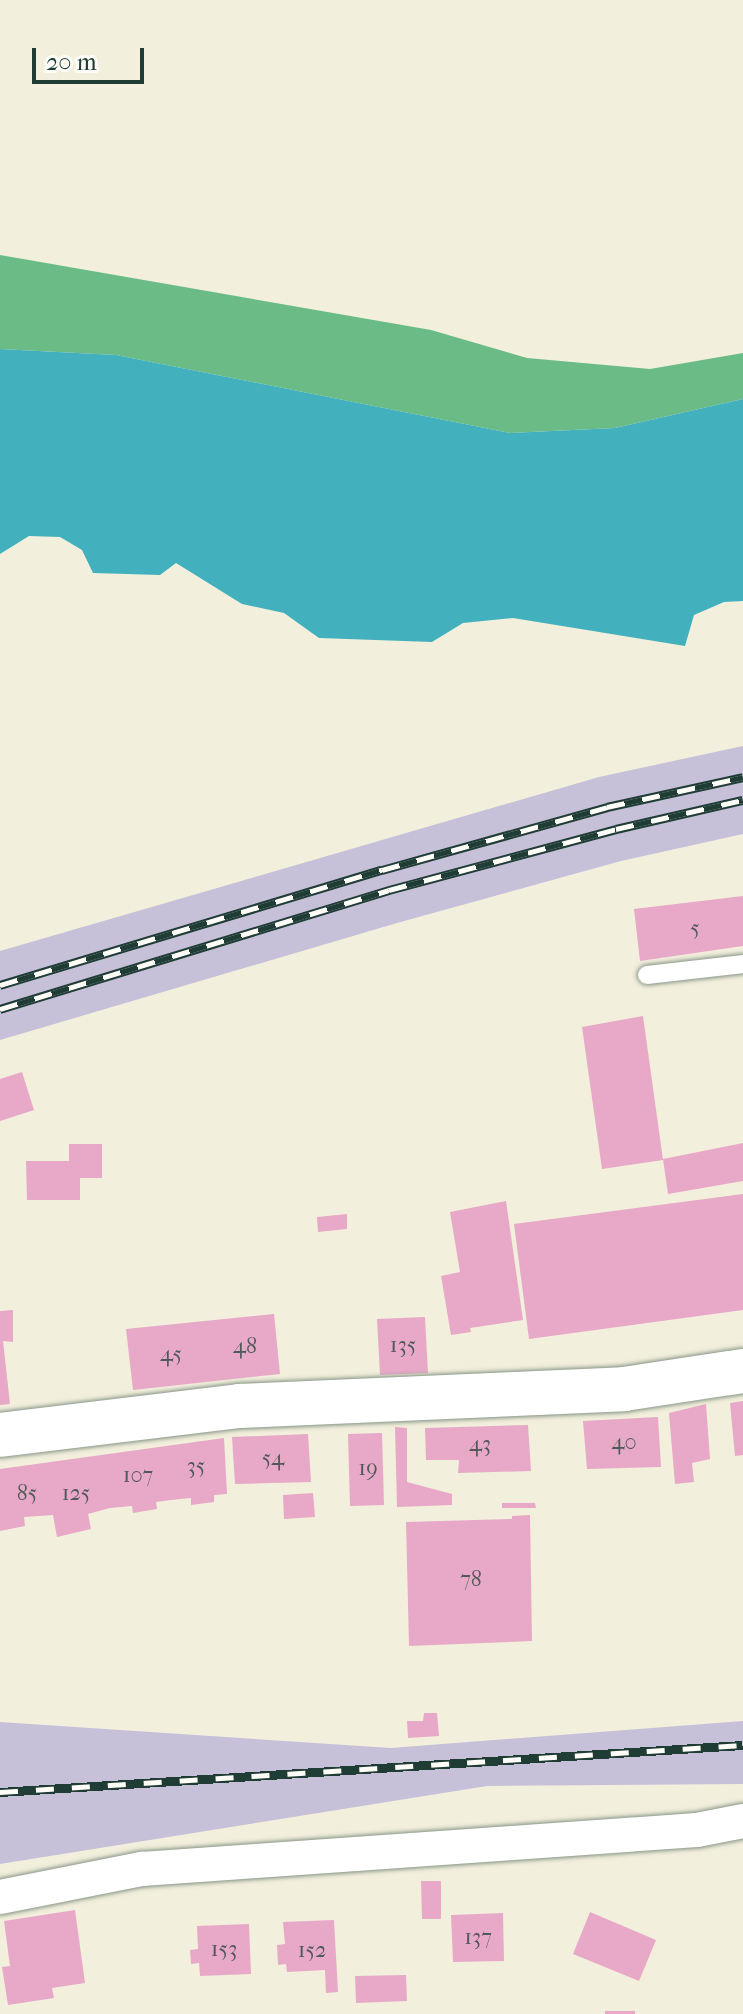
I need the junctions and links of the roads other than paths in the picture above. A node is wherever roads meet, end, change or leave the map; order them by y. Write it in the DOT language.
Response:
graph roads {
  1 [pos="743,964"];
  2 [pos="647,975"];
  3 [pos="743,1371"];
  4 [pos="0,1435"];
  5 [pos="743,1821"];
  6 [pos="0,1897"];
  1 -- 2 [label="lane"];
  3 -- 4 [label="main road"];
  5 -- 6 [label="street"];
}
